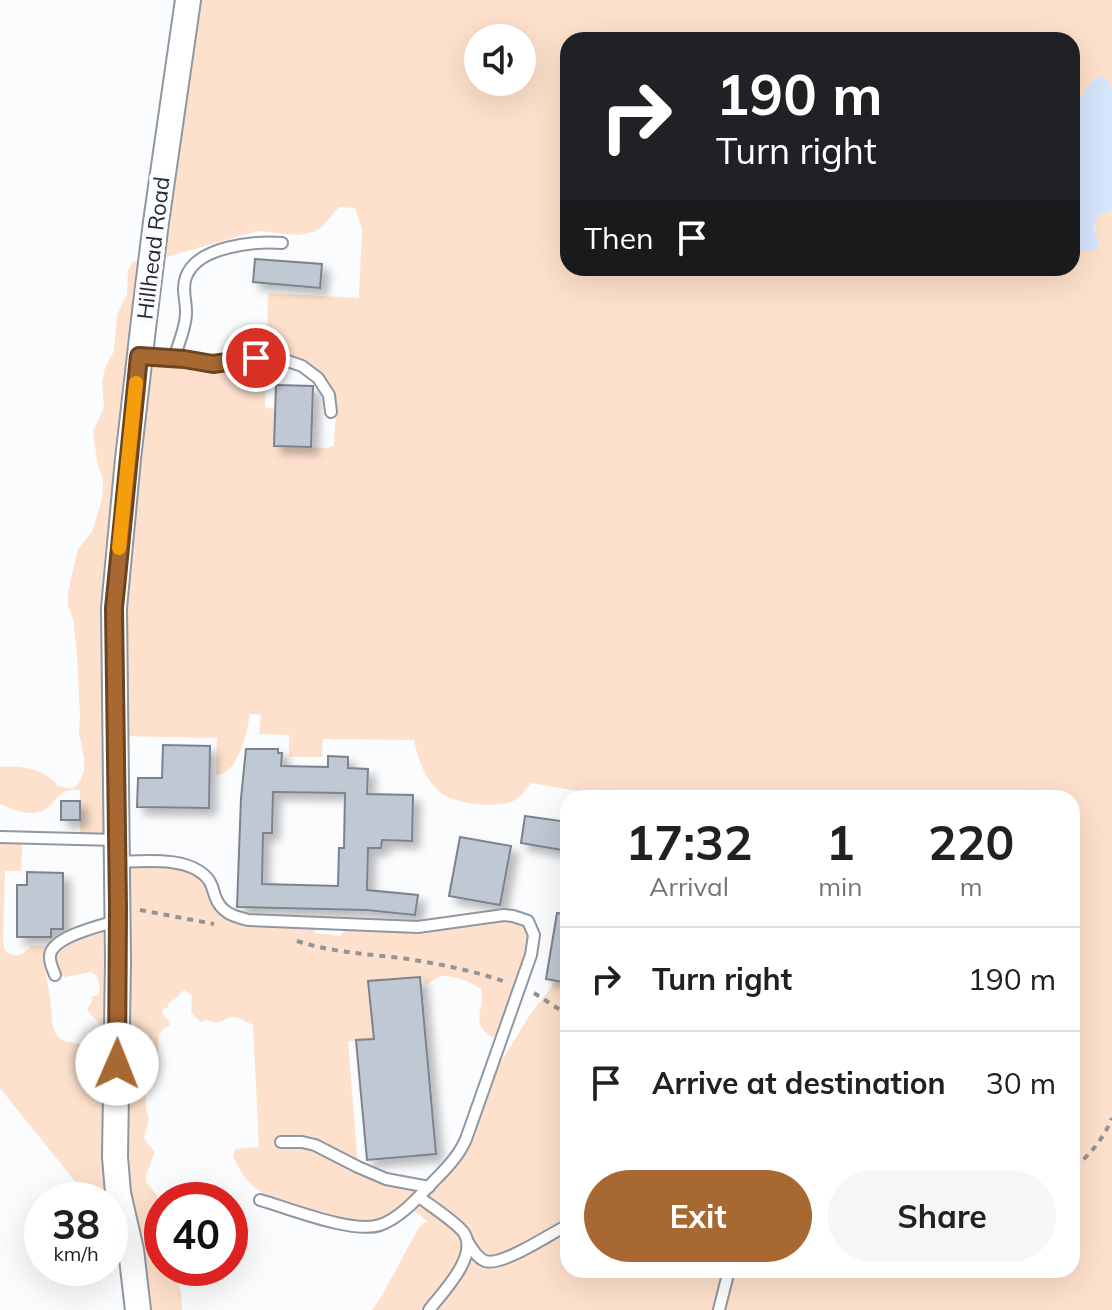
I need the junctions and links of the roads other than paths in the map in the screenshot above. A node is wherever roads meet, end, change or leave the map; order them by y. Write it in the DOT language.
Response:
graph roads {
  1 [pos="188,0"];
  2 [pos="282,243"];
  3 [pos="139,356"];
  4 [pos="174,358"];
  5 [pos="331,412"];
  6 [pos="0,837"];
  7 [pos="116,851"];
  8 [pos="118,914"];
  9 [pos="55,975"];
  10 [pos="281,1142"];
  11 [pos="429,1187"];
  12 [pos="419,1197"];
  13 [pos="260,1200"];
  14 [pos="560,1229"];
  15 [pos="466,1239"];
  16 [pos="727,1278"];
  17 [pos="138,1310"];
  18 [pos="429,1310"];
  19 [pos="719,1310"];
  1 -- 3 [label="street, Hillhead Road"];
  2 -- 4 [label="lane"];
  3 -- 4 [label="lane"];
  3 -- 7 [label="street, Hillhead Road"];
  4 -- 5 [label="lane"];
  6 -- 7 [label="lane"];
  7 -- 8 [label="street, Hillhead Road"];
  7 -- 11 [label="lane"];
  8 -- 9 [label="lane"];
  8 -- 17 [label="street, Hillhead Road"];
  10 -- 11 [label="lane"];
  11 -- 12 [label="lane"];
  12 -- 13 [label="lane"];
  12 -- 15 [label="lane"];
  14 -- 15 [label="lane"];
  15 -- 18 [label="lane"];
  16 -- 19 [label="lane"];
}
